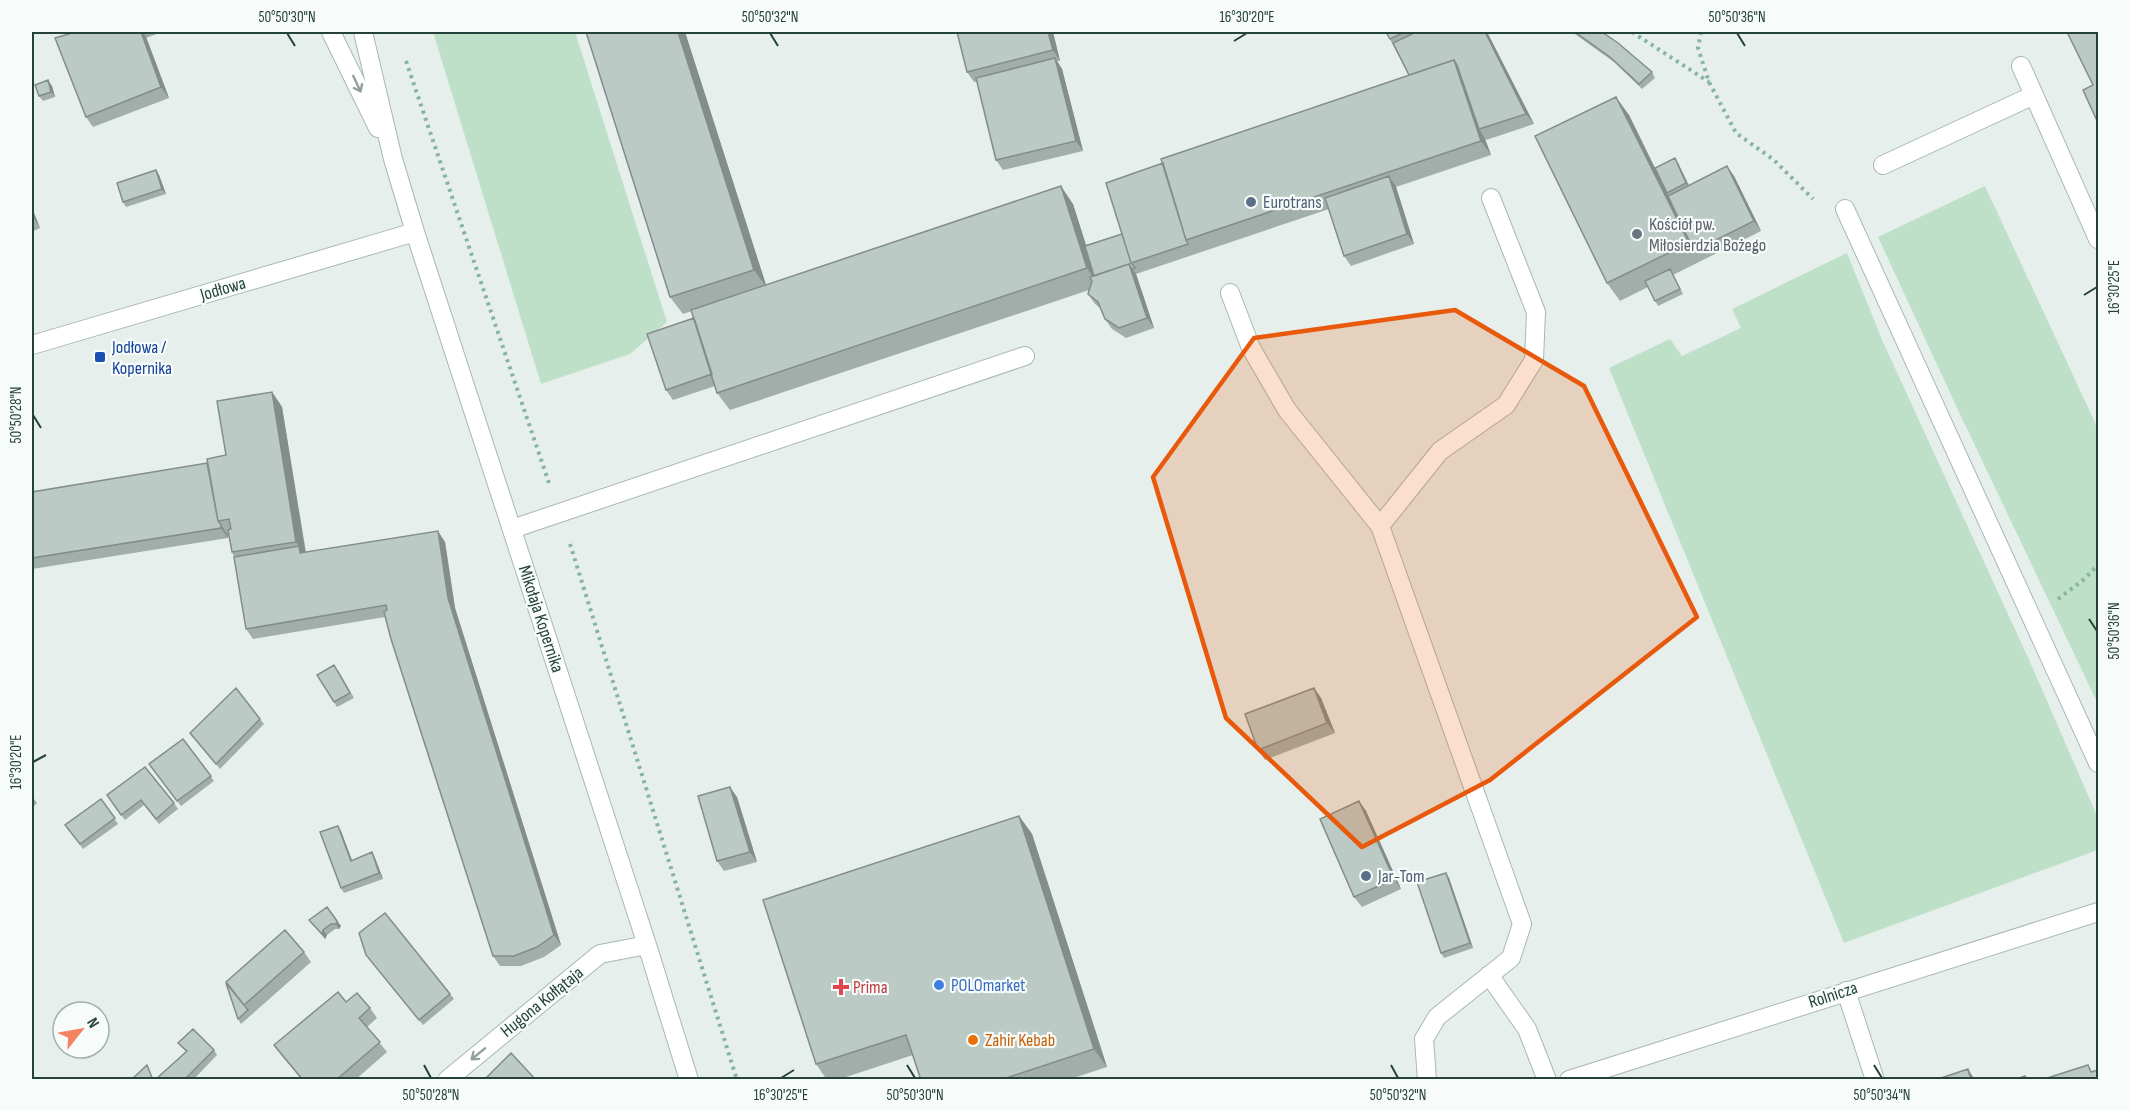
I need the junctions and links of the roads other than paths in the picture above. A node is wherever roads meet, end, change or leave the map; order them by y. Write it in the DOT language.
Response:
graph roads {
  1 [pos="331,32"];
  2 [pos="363,32"];
  3 [pos="2020,66"];
  4 [pos="2034,95"];
  5 [pos="393,159"];
  6 [pos="1883,165"];
  7 [pos="1491,198"];
  8 [pos="1845,209"];
  9 [pos="415,232"];
  10 [pos="2098,239"];
  11 [pos="1230,293"];
  12 [pos="32,345"];
  13 [pos="1025,356"];
  14 [pos="1380,526"];
  15 [pos="512,529"];
  16 [pos="2098,763"];
  17 [pos="2098,912"];
  18 [pos="647,945"];
  19 [pos="1490,975"];
  20 [pos="1846,991"];
  21 [pos="447,1080"];
  22 [pos="689,1080"];
  23 [pos="1427,1080"];
  24 [pos="1547,1080"];
  25 [pos="1569,1080"];
  26 [pos="1875,1080"];
  1 -- 5 [label="street, Mikołaja Kopernika, one-way"];
  2 -- 5 [label="street, Mikołaja Kopernika"];
  3 -- 4 [label="street"];
  4 -- 6 [label="street"];
  4 -- 10 [label="street"];
  5 -- 9 [label="street, Mikołaja Kopernika"];
  7 -- 14 [label="street"];
  8 -- 16 [label="street"];
  9 -- 12 [label="street, Jodłowa"];
  9 -- 15 [label="street, Mikołaja Kopernika"];
  11 -- 14 [label="street"];
  13 -- 15 [label="street"];
  14 -- 19 [label="street"];
  15 -- 18 [label="street, Mikołaja Kopernika"];
  17 -- 20 [label="street, Rolnicza"];
  18 -- 21 [label="street, Hugona Kołłątaja, one-way"];
  18 -- 22 [label="street, Mikołaja Kopernika"];
  19 -- 23 [label="street"];
  19 -- 24 [label="street"];
  20 -- 25 [label="street, Rolnicza"];
  20 -- 26 [label="street"];
}
